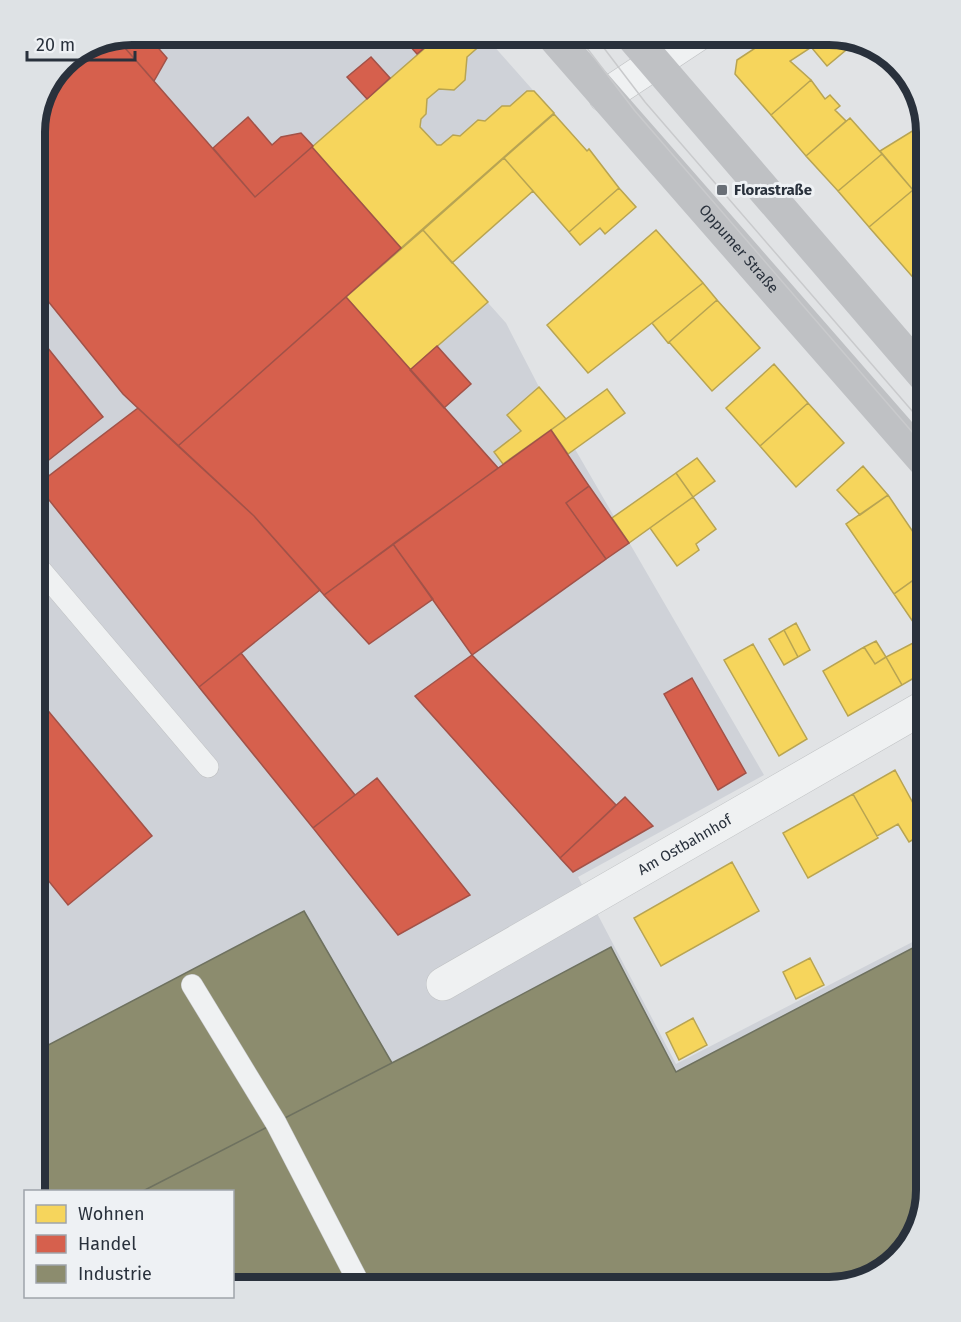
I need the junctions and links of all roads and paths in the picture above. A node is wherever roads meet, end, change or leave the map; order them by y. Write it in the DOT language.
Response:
graph roads {
  1 [pos="561,45"];
  2 [pos="640,45"];
  3 [pos="681,45"];
  4 [pos="654,62"];
  5 [pos="604,96"];
  6 [pos="916,365"];
  7 [pos="916,451"];
  8 [pos="45,575"];
  9 [pos="916,712"];
  10 [pos="208,767"];
  11 [pos="444,984"];
  12 [pos="192,985"];
  13 [pos="356,1277"];
  1 -- 5 [label="main road, Oppumer Straße"];
  2 -- 4 [label="main road"];
  3 -- 4 [label="street"];
  4 -- 5 [label="street"];
  4 -- 6 [label="main road"];
  5 -- 7 [label="main road, Oppumer Straße"];
  8 -- 10 [label="lane"];
  9 -- 11 [label="street, Am Ostbahnhof"];
  12 -- 13 [label="lane"];
}
